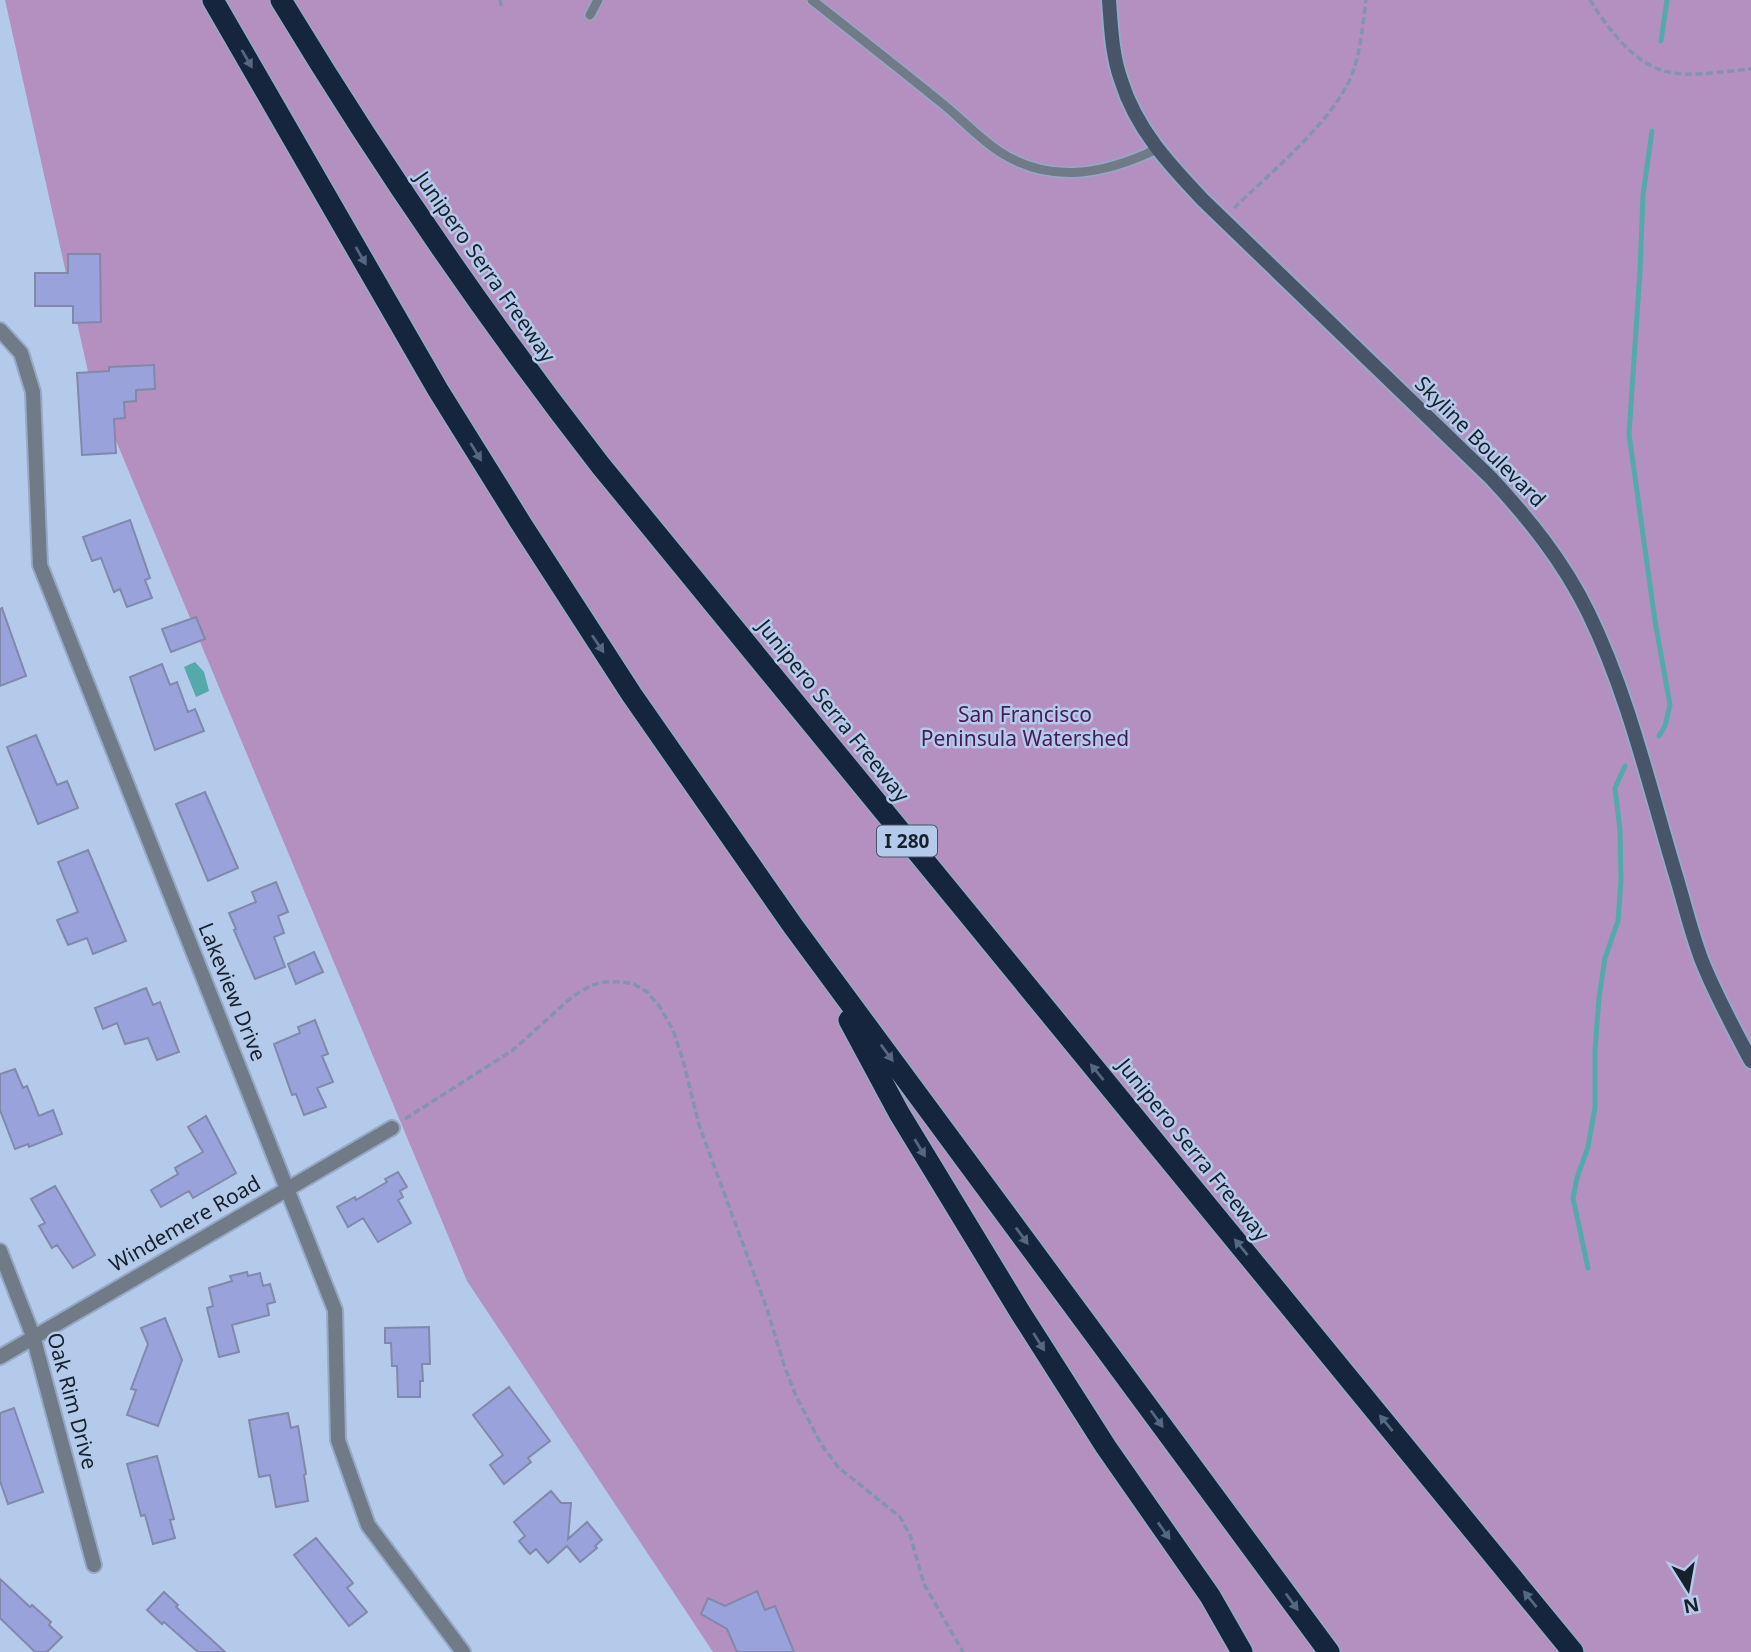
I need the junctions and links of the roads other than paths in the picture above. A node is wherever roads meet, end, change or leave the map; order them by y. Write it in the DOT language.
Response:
graph roads {
  1 [pos="213,0"];
  2 [pos="281,0"];
  3 [pos="598,0"];
  4 [pos="812,0"];
  5 [pos="1109,0"];
  6 [pos="590,15"];
  7 [pos="1157,149"];
  8 [pos="0,330"];
  9 [pos="817,959"];
  10 [pos="1751,1061"];
  11 [pos="391,1128"];
  12 [pos="288,1190"];
  13 [pos="0,1251"];
  14 [pos="33,1336"];
  15 [pos="0,1357"];
  16 [pos="94,1565"];
  17 [pos="463,1652"];
  18 [pos="1242,1652"];
  19 [pos="1329,1652"];
  20 [pos="1573,1652"];
  1 -- 9 [label="highway, one-way"];
  20 -- 2 [label="highway, Junipero Serra Freeway / I 280, one-way"];
  3 -- 6 [label="lane"];
  4 -- 7 [label="lane"];
  5 -- 7 [label="street, Skyline Boulevard"];
  7 -- 10 [label="street, Skyline Boulevard"];
  8 -- 12 [label="street, Lakeview Drive"];
  9 -- 18 [label="highway, one-way"];
  9 -- 19 [label="highway, one-way"];
  11 -- 12 [label="street, Windemere Road"];
  12 -- 14 [label="street, Windemere Road"];
  12 -- 17 [label="street, Lakeview Drive"];
  13 -- 14 [label="street, Oak Rim Drive"];
  14 -- 15 [label="street, Windemere Road"];
  14 -- 16 [label="street, Oak Rim Drive"];
}
